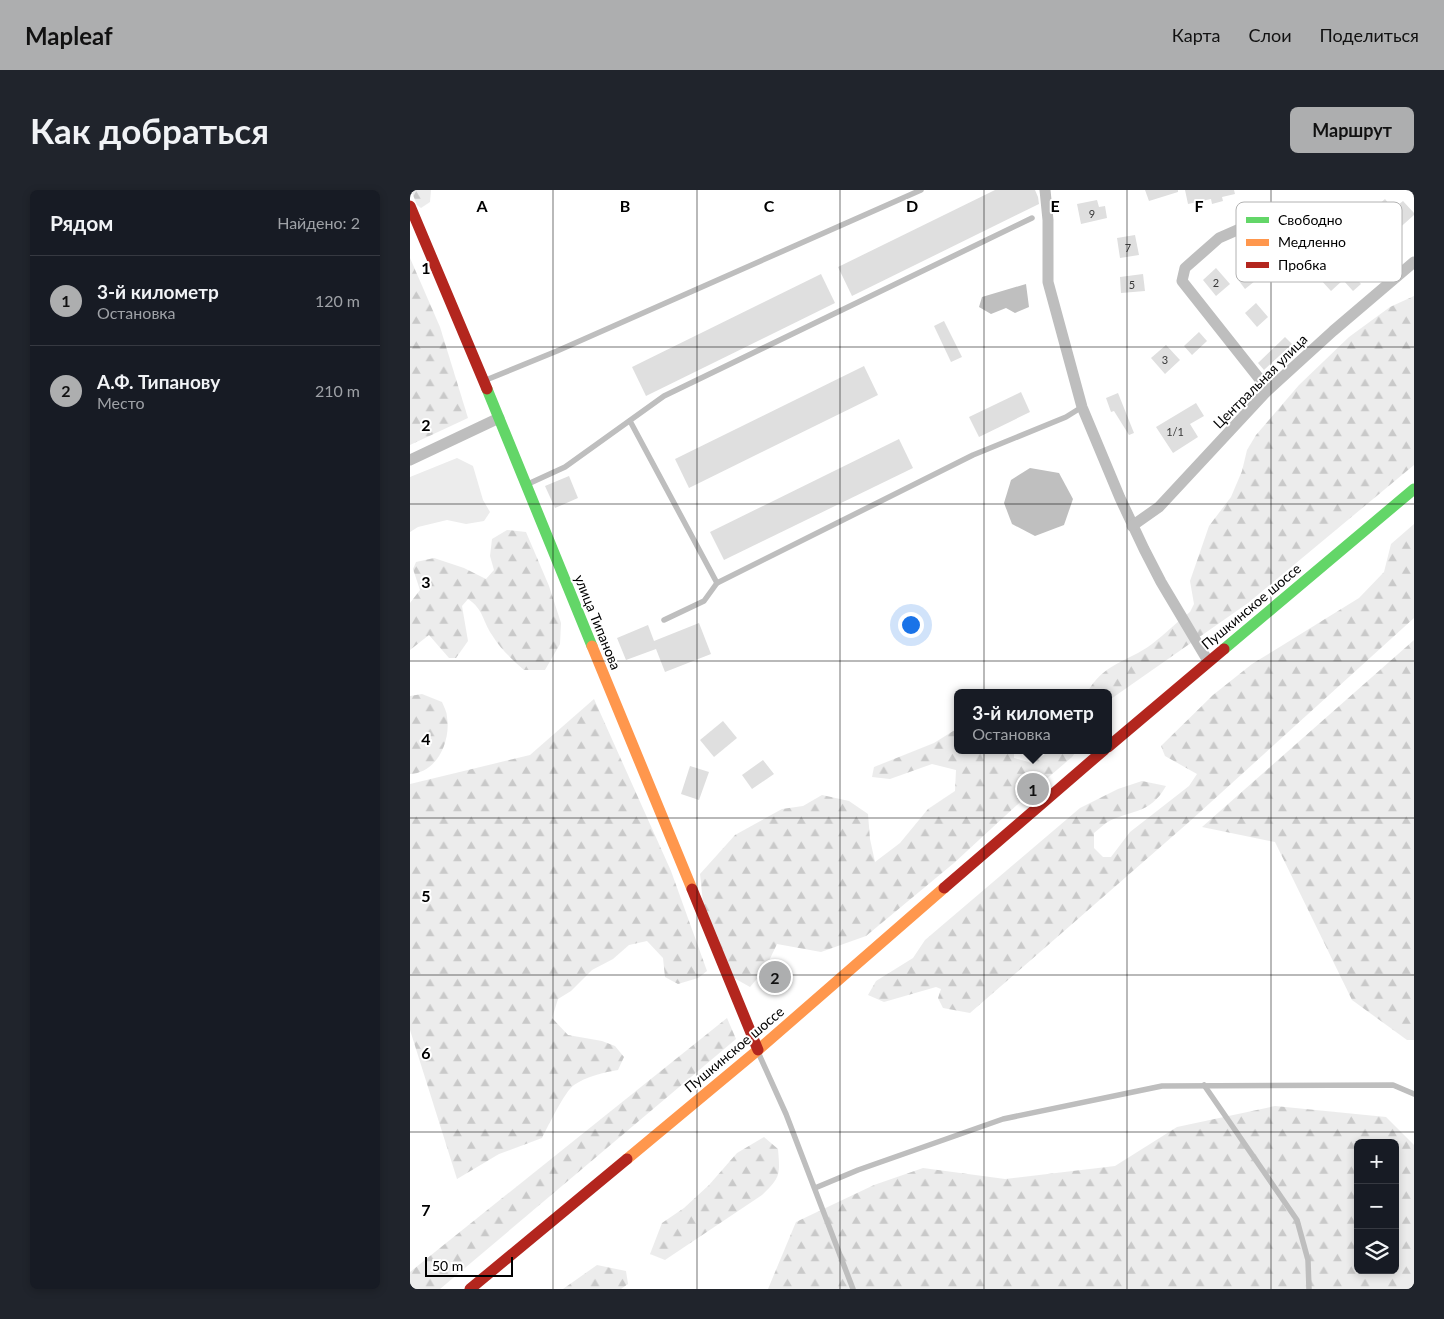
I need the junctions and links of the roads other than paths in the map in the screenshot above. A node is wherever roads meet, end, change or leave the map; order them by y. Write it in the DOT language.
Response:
graph roads {
  1 [pos="921,190"];
  2 [pos="1045,190"];
  3 [pos="410,206"];
  4 [pos="1032,218"];
  5 [pos="1236,231"];
  6 [pos="1414,262"];
  7 [pos="1402,272"];
  8 [pos="1391,282"];
  9 [pos="484,381"];
  10 [pos="1266,392"];
  11 [pos="1082,408"];
  12 [pos="499,418"];
  13 [pos="630,421"];
  14 [pos="410,460"];
  15 [pos="526,485"];
  16 [pos="1414,489"];
  17 [pos="1132,526"];
  18 [pos="717,583"];
  19 [pos="664,620"];
  20 [pos="1208,662"];
  21 [pos="1112,744"];
  22 [pos="1099,754"];
  23 [pos="758,1050"];
  24 [pos="1204,1085"];
  25 [pos="1414,1094"];
  26 [pos="815,1188"];
  27 [pos="470,1289"];
  28 [pos="853,1289"];
  29 [pos="1309,1289"];
  1 -- 9 [label="lane"];
  2 -- 11 [label="street"];
  3 -- 9 [label="main road, улица Типанова"];
  4 -- 13 [label="lane"];
  5 -- 10 [label="street"];
  6 -- 7 [label="street, Центральная улица"];
  8 -- 10 [label="street, Центральная улица"];
  9 -- 12 [label="main road, улица Типанова"];
  10 -- 17 [label="street, Центральная улица"];
  11 -- 17 [label="street"];
  11 -- 18 [label="lane"];
  12 -- 14 [label="street"];
  12 -- 15 [label="main road, улица Типанова"];
  13 -- 15 [label="lane"];
  13 -- 18 [label="lane"];
  15 -- 23 [label="main road, улица Типанова"];
  16 -- 20 [label="main road, Пушкинское шоссе"];
  17 -- 20 [label="street"];
  18 -- 19 [label="lane"];
  20 -- 21 [label="main road, Пушкинское шоссе"];
  22 -- 23 [label="main road, Пушкинское шоссе"];
  23 -- 26 [label="lane"];
  23 -- 27 [label="main road, Пушкинское шоссе"];
  24 -- 25 [label="lane"];
  24 -- 26 [label="lane"];
  24 -- 29 [label="lane"];
  26 -- 28 [label="lane"];
}
